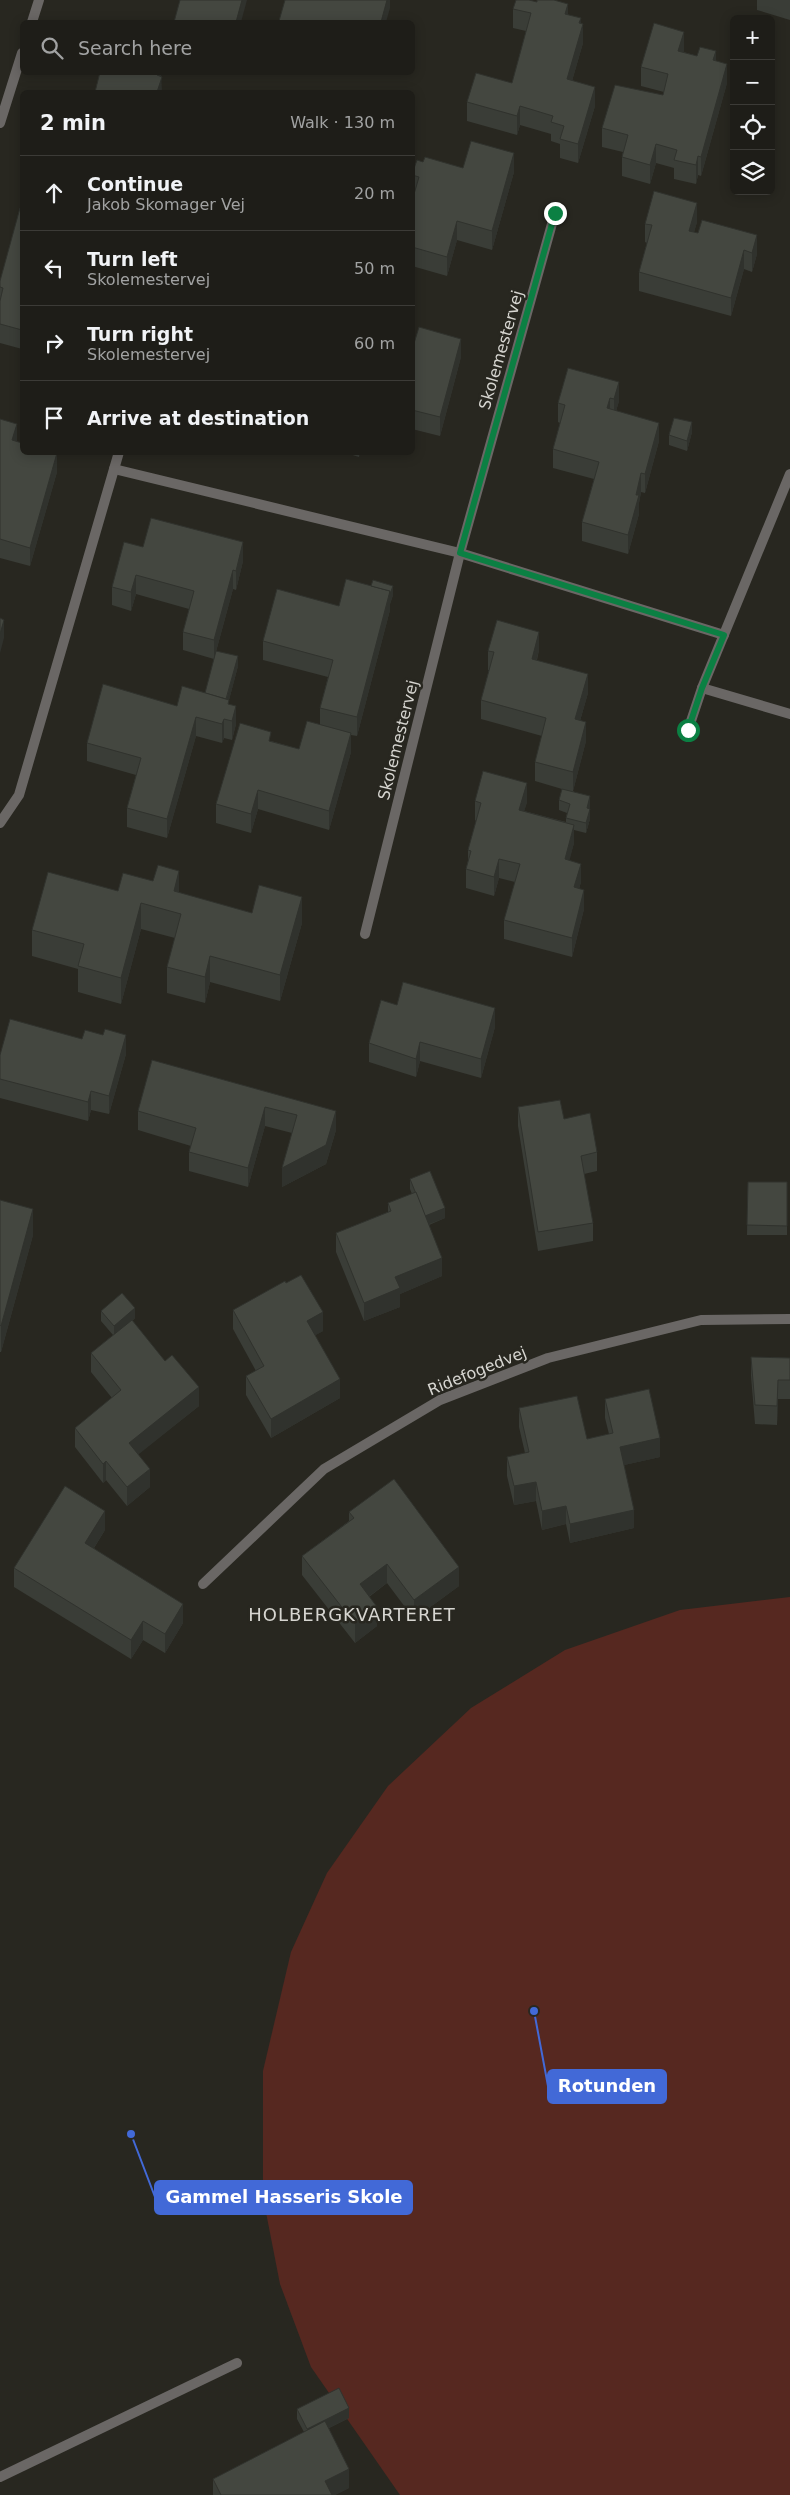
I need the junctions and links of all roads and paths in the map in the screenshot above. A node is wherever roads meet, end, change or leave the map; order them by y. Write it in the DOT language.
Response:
graph roads {
  1 [pos="39,0"];
  2 [pos="33,20"];
  3 [pos="20,59"];
  4 [pos="0,123"];
  5 [pos="555,213"];
  6 [pos="118,455"];
  7 [pos="114,469"];
  8 [pos="790,474"];
  9 [pos="460,553"];
  10 [pos="724,635"];
  11 [pos="702,688"];
  12 [pos="790,714"];
  13 [pos="688,730"];
  14 [pos="0,823"];
  15 [pos="365,934"];
  16 [pos="790,1319"];
  17 [pos="203,1584"];
  18 [pos="237,2363"];
  19 [pos="0,2477"];
  1 -- 2 [label="street"];
  3 -- 4 [label="street"];
  5 -- 9 [label="street, Skolemestervej"];
  6 -- 7 [label="street"];
  7 -- 9 [label="street"];
  7 -- 14 [label="street"];
  8 -- 10 [label="street"];
  9 -- 10 [label="street"];
  9 -- 15 [label="street, Skolemestervej"];
  10 -- 11 [label="street"];
  11 -- 12 [label="street"];
  11 -- 13 [label="street"];
  16 -- 17 [label="street, Ridefogedvej"];
  18 -- 19 [label="street"];
}
